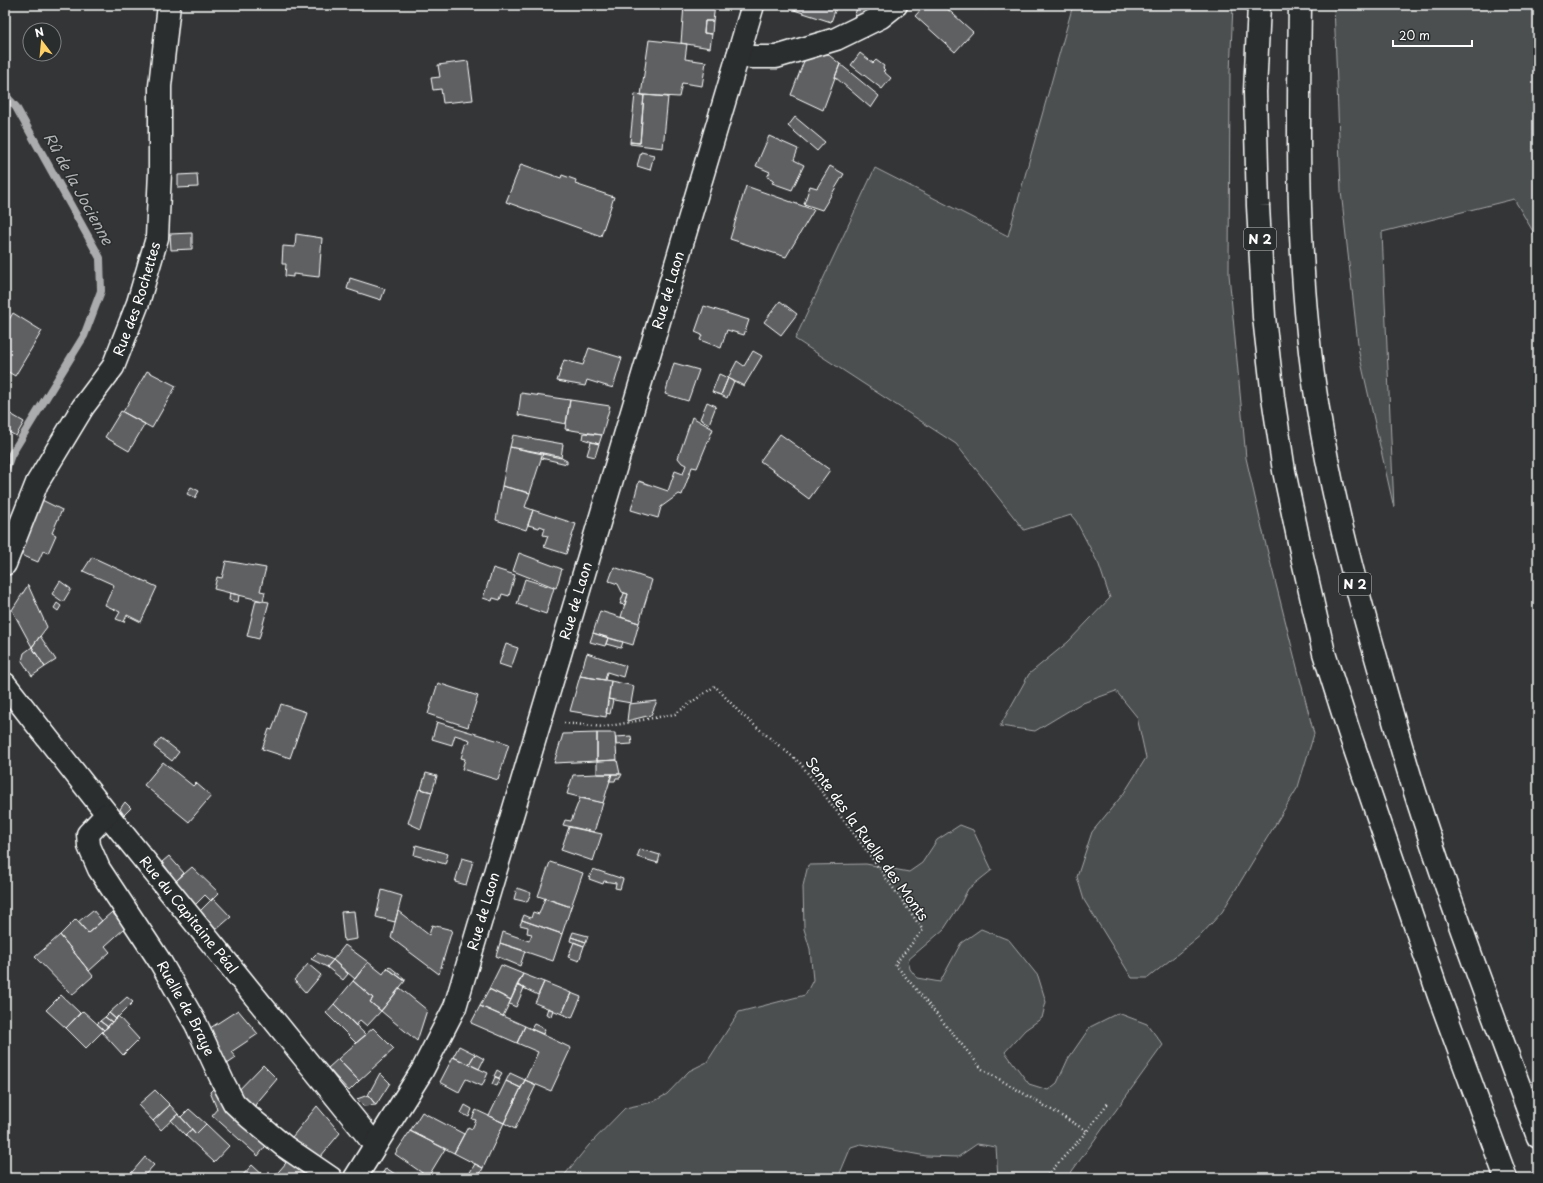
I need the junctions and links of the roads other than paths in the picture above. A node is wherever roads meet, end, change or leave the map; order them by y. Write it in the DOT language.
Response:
graph roads {
  1 [pos="169,5"];
  2 [pos="753,5"];
  3 [pos="896,5"];
  4 [pos="1259,5"];
  5 [pos="1300,5"];
  6 [pos="738,56"];
  7 [pos="5,564"];
  8 [pos="5,684"];
  9 [pos="107,814"];
  10 [pos="1538,1137"];
  11 [pos="375,1145"];
  12 [pos="331,1178"];
  13 [pos="355,1178"];
  14 [pos="1506,1178"];
  1 -- 7 [label="street, Rue des Rochettes"];
  2 -- 6 [label="street, Rue de Laon"];
  3 -- 6 [label="street"];
  4 -- 14 [label="street, N 2"];
  5 -- 10 [label="street, N 2"];
  6 -- 11 [label="street, Rue de Laon"];
  8 -- 9 [label="street, Rue du Capitaine Péal"];
  9 -- 11 [label="street, Rue du Capitaine Péal"];
  9 -- 12 [label="street, Ruelle de Braye"];
  11 -- 13 [label="street, Rue de Laon"];
}
